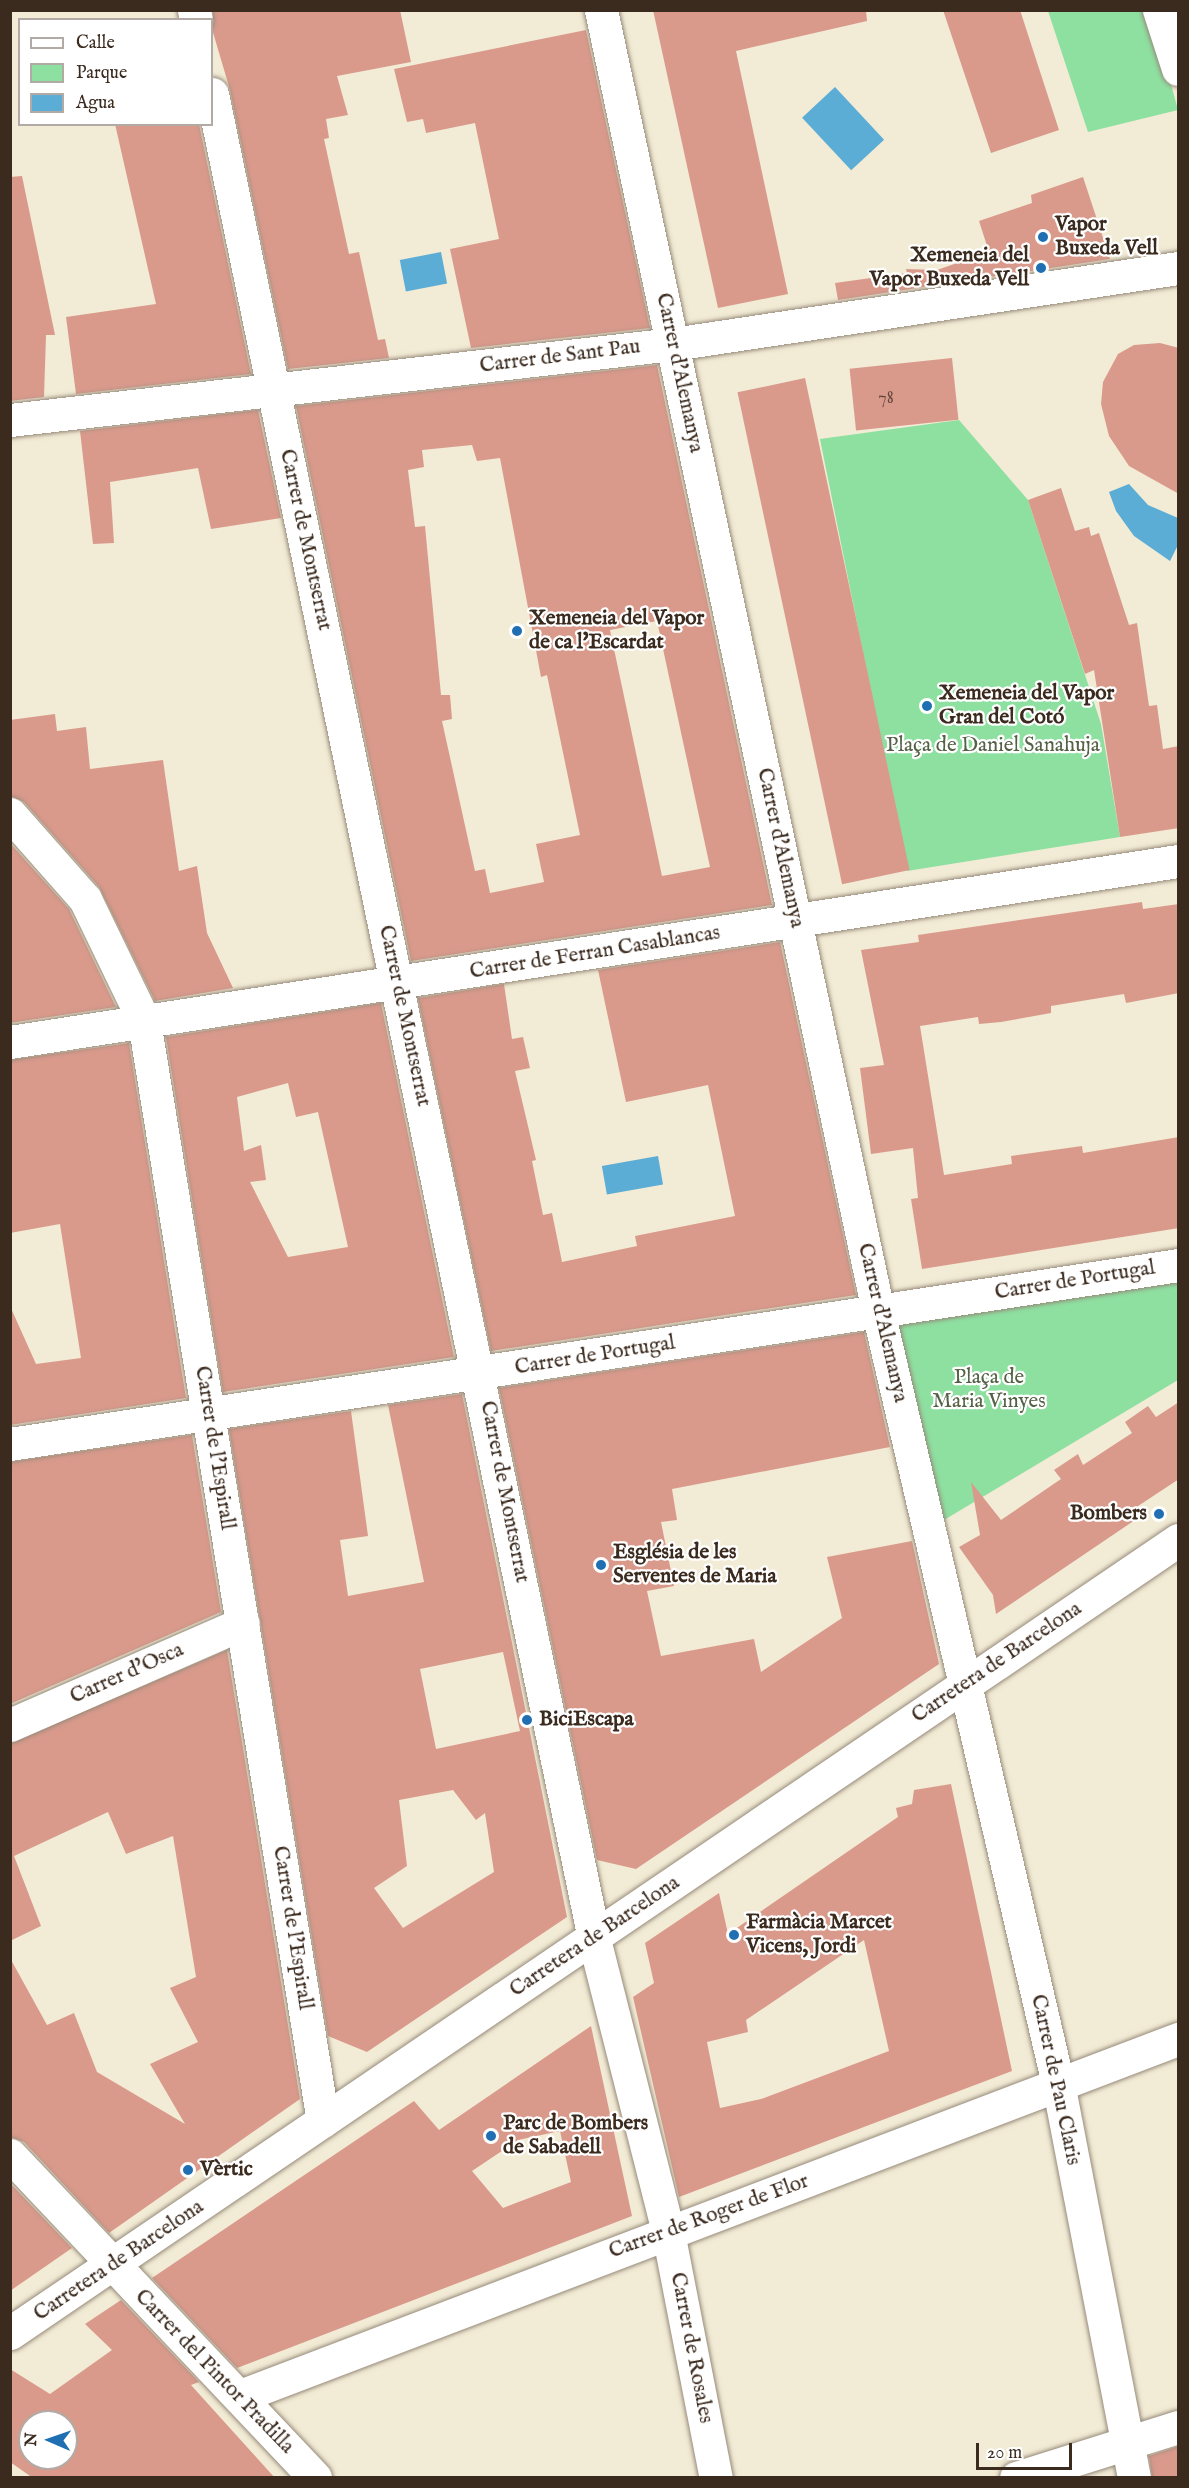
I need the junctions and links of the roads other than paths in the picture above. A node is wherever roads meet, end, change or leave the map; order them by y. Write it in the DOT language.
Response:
graph roads {
  1 [pos="601,10"];
  2 [pos="1160,10"];
  3 [pos="1179,69"];
  4 [pos="213,99"];
  5 [pos="1179,268"];
  6 [pos="673,344"];
  7 [pos="274,391"];
  8 [pos="10,420"];
  9 [pos="10,814"];
  10 [pos="1179,861"];
  11 [pos="796,922"];
  12 [pos="397,983"];
  13 [pos="144,1021"];
  14 [pos="10,1042"];
  15 [pos="1179,1265"];
  16 [pos="878,1311"];
  17 [pos="480,1374"];
  18 [pos="208,1414"];
  19 [pos="10,1444"];
  20 [pos="1179,1540"];
  21 [pos="243,1623"];
  22 [pos="966,1684"];
  23 [pos="10,1725"];
  24 [pos="594,1939"];
  25 [pos="1179,2039"];
  26 [pos="1059,2088"];
  27 [pos="323,2121"];
  28 [pos="10,2155"];
  29 [pos="668,2232"];
  30 [pos="112,2267"];
  31 [pos="10,2333"];
  32 [pos="240,2396"];
  33 [pos="1179,2427"];
  34 [pos="1128,2443"];
  35 [pos="315,2478"];
  36 [pos="716,2478"];
  37 [pos="1016,2478"];
  38 [pos="1134,2478"];
  1 -- 6 [label="street, Carrer d'Alemanya"];
  2 -- 3 [label="street"];
  4 -- 7 [label="street, Carrer de Montserrat"];
  5 -- 6 [label="street, Carrer de Sant Pau"];
  6 -- 7 [label="street, Carrer de Sant Pau"];
  6 -- 11 [label="street, Carrer d'Alemanya"];
  7 -- 8 [label="street, Carrer de Sant Pau"];
  7 -- 12 [label="street, Carrer de Montserrat"];
  9 -- 13 [label="street, Carrer de l'Espirall"];
  10 -- 11 [label="street, Carrer de Ferran Casablancas"];
  11 -- 12 [label="street, Carrer de Ferran Casablancas"];
  11 -- 16 [label="street, Carrer d'Alemanya"];
  12 -- 13 [label="street, Carrer de Ferran Casablancas"];
  12 -- 17 [label="street, Carrer de Montserrat"];
  13 -- 14 [label="street, Carrer de Ferran Casablancas"];
  13 -- 18 [label="street, Carrer de l'Espirall"];
  15 -- 16 [label="street, Carrer de Portugal"];
  16 -- 17 [label="street, Carrer de Portugal"];
  16 -- 22 [label="street, Carrer d'Alemanya"];
  17 -- 18 [label="street, Carrer de Portugal"];
  17 -- 24 [label="street, Carrer de Montserrat"];
  18 -- 19 [label="street, Carrer de Portugal"];
  18 -- 21 [label="street, Carrer de l'Espirall"];
  20 -- 22 [label="street, Carretera de Barcelona"];
  21 -- 23 [label="street, Carrer d'Osca"];
  21 -- 27 [label="street, Carrer de l'Espirall"];
  22 -- 24 [label="street, Carretera de Barcelona"];
  22 -- 26 [label="street, Carrer de Pau Claris"];
  24 -- 27 [label="street, Carretera de Barcelona"];
  24 -- 29 [label="street, Carrer de Rosales"];
  25 -- 26 [label="street, Carrer de Roger de Flor"];
  26 -- 29 [label="street, Carrer de Roger de Flor"];
  26 -- 34 [label="street, Carrer de Pau Claris"];
  27 -- 30 [label="street, Carretera de Barcelona"];
  28 -- 30 [label="street, Carrer del Pintor Pradilla"];
  29 -- 32 [label="street, Carrer de Roger de Flor"];
  29 -- 36 [label="street, Carrer de Rosales"];
  30 -- 31 [label="street, Carretera de Barcelona"];
  30 -- 32 [label="street, Carrer del Pintor Pradilla"];
  32 -- 35 [label="street, Carrer del Pintor Pradilla"];
  33 -- 34 [label="street"];
  34 -- 37 [label="street"];
  34 -- 38 [label="street, Carrer de Pau Claris"];
}
